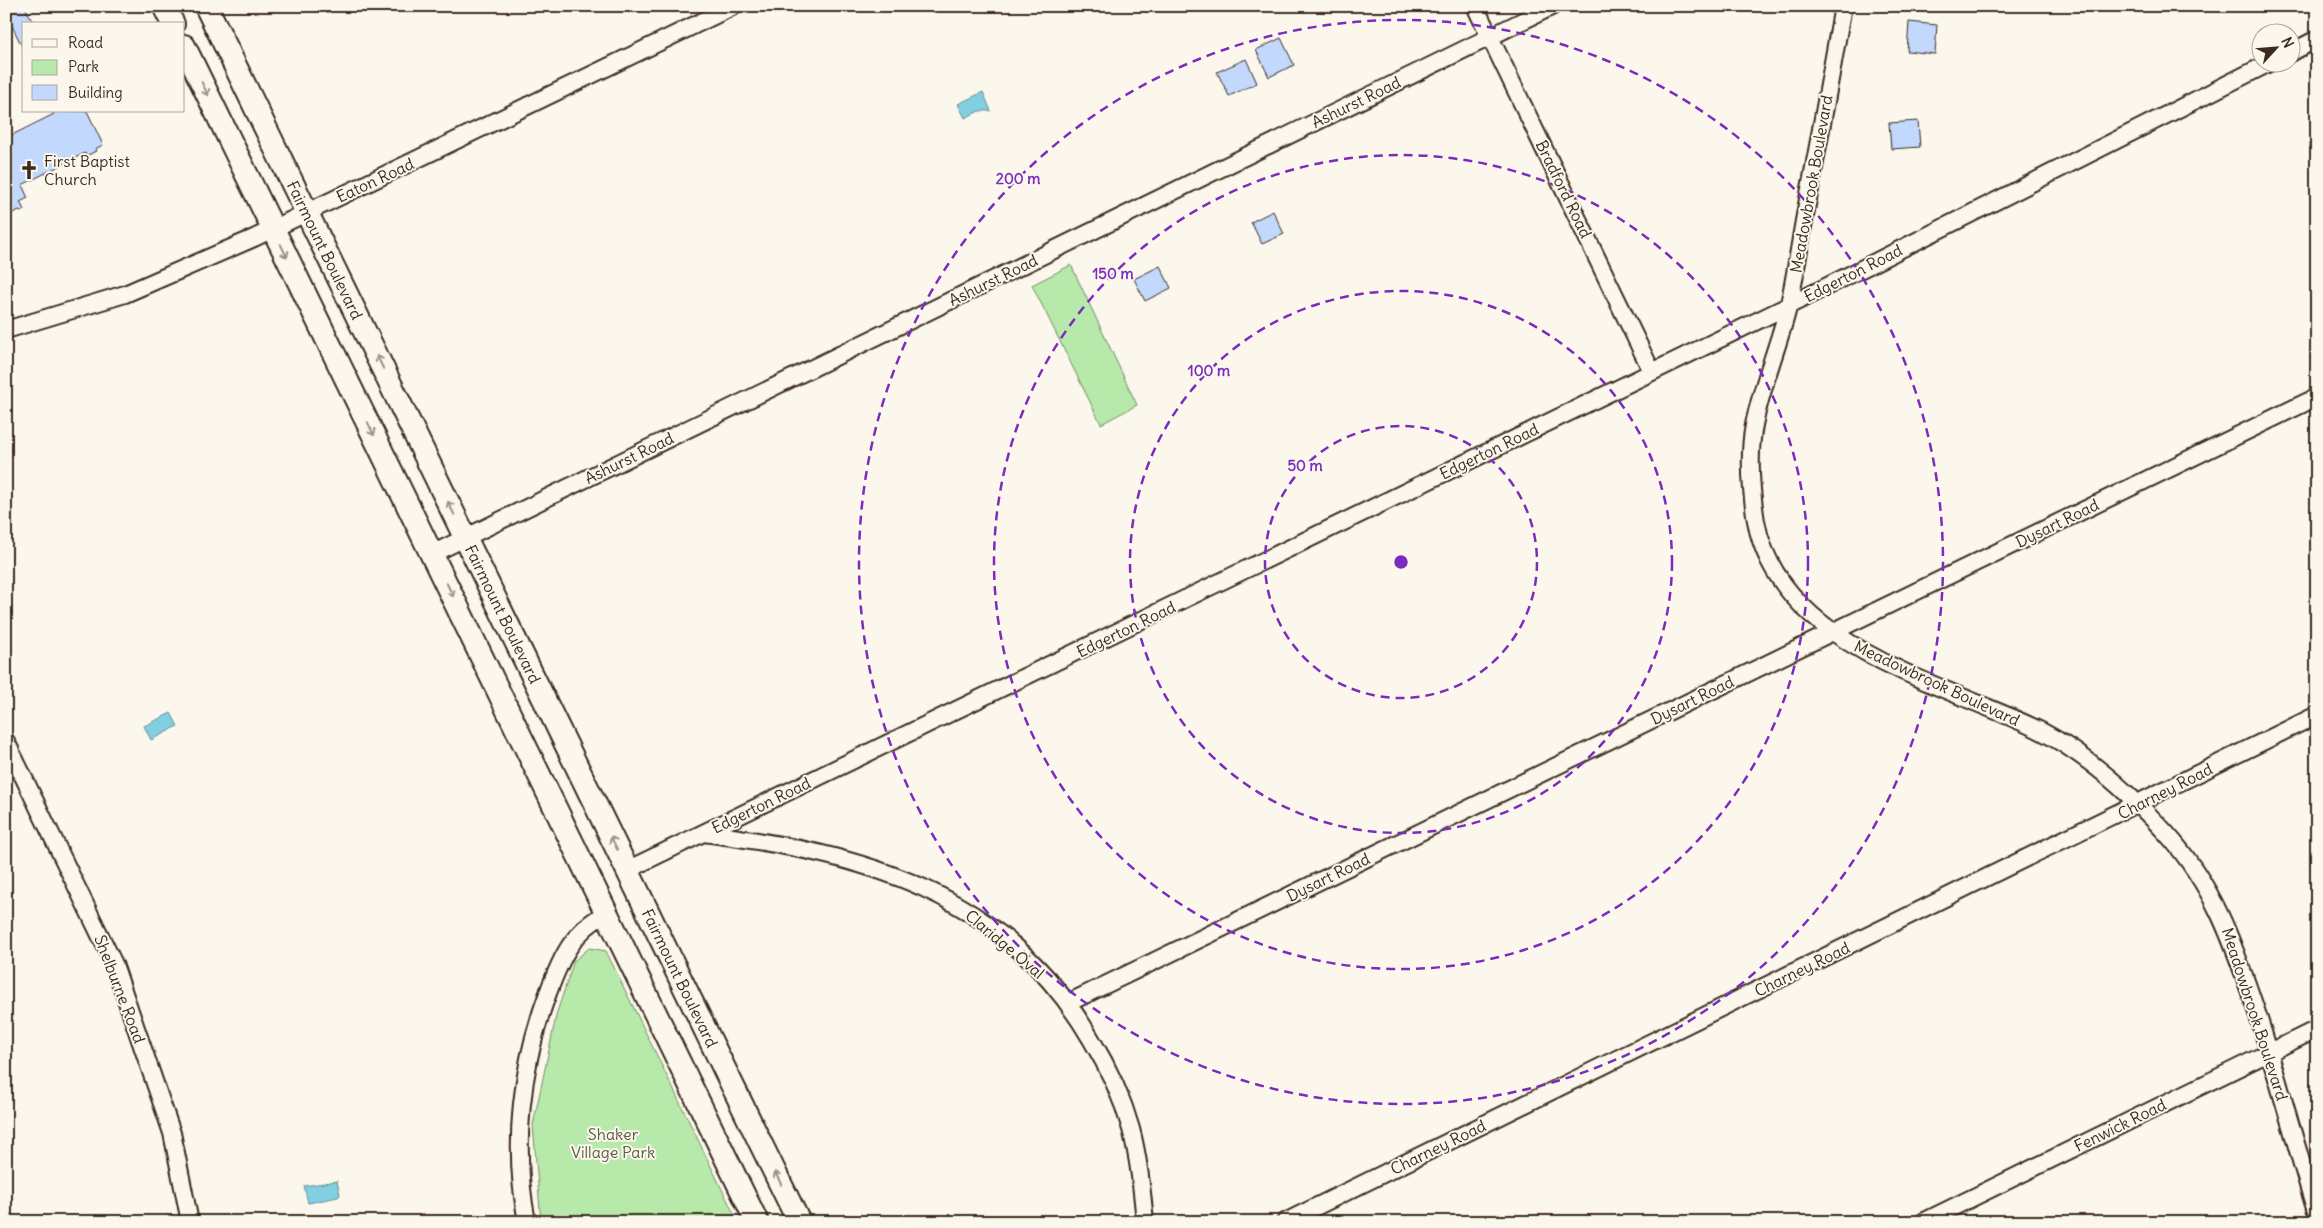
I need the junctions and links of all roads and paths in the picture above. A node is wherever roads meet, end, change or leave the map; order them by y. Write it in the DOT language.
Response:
graph roads {
  1 [pos="164,6"];
  2 [pos="206,6"];
  3 [pos="734,6"];
  4 [pos="1475,6"];
  5 [pos="1553,6"];
  6 [pos="1843,6"];
  7 [pos="172,22"];
  8 [pos="1490,36"];
  9 [pos="2317,39"];
  10 [pos="185,48"];
  11 [pos="2300,48"];
  12 [pos="2251,72"];
  13 [pos="307,213"];
  14 [pos="274,229"];
  15 [pos="1788,306"];
  16 [pos="6,330"];
  17 [pos="1652,372"];
  18 [pos="2317,397"];
  19 [pos="466,538"];
  20 [pos="432,554"];
  21 [pos="1832,632"];
  22 [pos="2317,715"];
  23 [pos="6,741"];
  24 [pos="2137,805"];
  25 [pos="704,833"];
  26 [pos="627,870"];
  27 [pos="607,913"];
  28 [pos="1068,1003"];
  29 [pos="2317,1029"];
  30 [pos="2270,1052"];
  31 [pos="2317,1215"];
  32 [pos="190,1222"];
  33 [pos="527,1222"];
  34 [pos="757,1222"];
  35 [pos="799,1222"];
  36 [pos="1146,1222"];
  37 [pos="1286,1222"];
  38 [pos="1923,1222"];
  1 -- 7 [label="main road"];
  2 -- 13 [label="main road, Fairmount Boulevard"];
  3 -- 13 [label="street, Eaton Road"];
  4 -- 8 [label="street, Bradford Road"];
  5 -- 8 [label="street, Ashurst Road"];
  6 -- 15 [label="street, Meadowbrook Boulevard"];
  8 -- 17 [label="street, Bradford Road"];
  8 -- 19 [label="street, Ashurst Road"];
  9 -- 11 [label="street"];
  10 -- 14 [label="main road, one-way"];
  12 -- 15 [label="street, Edgerton Road"];
  13 -- 14 [label="street, Eaton Road"];
  19 -- 13 [label="main road, Fairmount Boulevard, one-way"];
  14 -- 16 [label="street, Eaton Road"];
  14 -- 20 [label="main road, one-way"];
  15 -- 17 [label="street, Edgerton Road"];
  15 -- 21 [label="street, Meadowbrook Boulevard"];
  17 -- 25 [label="street, Edgerton Road"];
  18 -- 21 [label="street, Dysart Road"];
  19 -- 20 [label="street, Ashurst Road"];
  26 -- 19 [label="main road, Fairmount Boulevard, one-way"];
  20 -- 27 [label="main road, one-way"];
  21 -- 24 [label="street, Meadowbrook Boulevard"];
  21 -- 28 [label="street, Dysart Road"];
  22 -- 24 [label="street, Charney Road"];
  23 -- 32 [label="street, Shelburne Road"];
  24 -- 30 [label="street, Meadowbrook Boulevard"];
  24 -- 37 [label="street, Charney Road"];
  25 -- 26 [label="street"];
  25 -- 28 [label="street, Claridge Oval"];
  35 -- 26 [label="main road, Fairmount Boulevard, one-way"];
  27 -- 33 [label="street"];
  27 -- 34 [label="main road"];
  28 -- 36 [label="street, Claridge Oval"];
  29 -- 30 [label="street, Fenwick Road"];
  30 -- 31 [label="street, Meadowbrook Boulevard"];
  30 -- 38 [label="street, Fenwick Road"];
}
